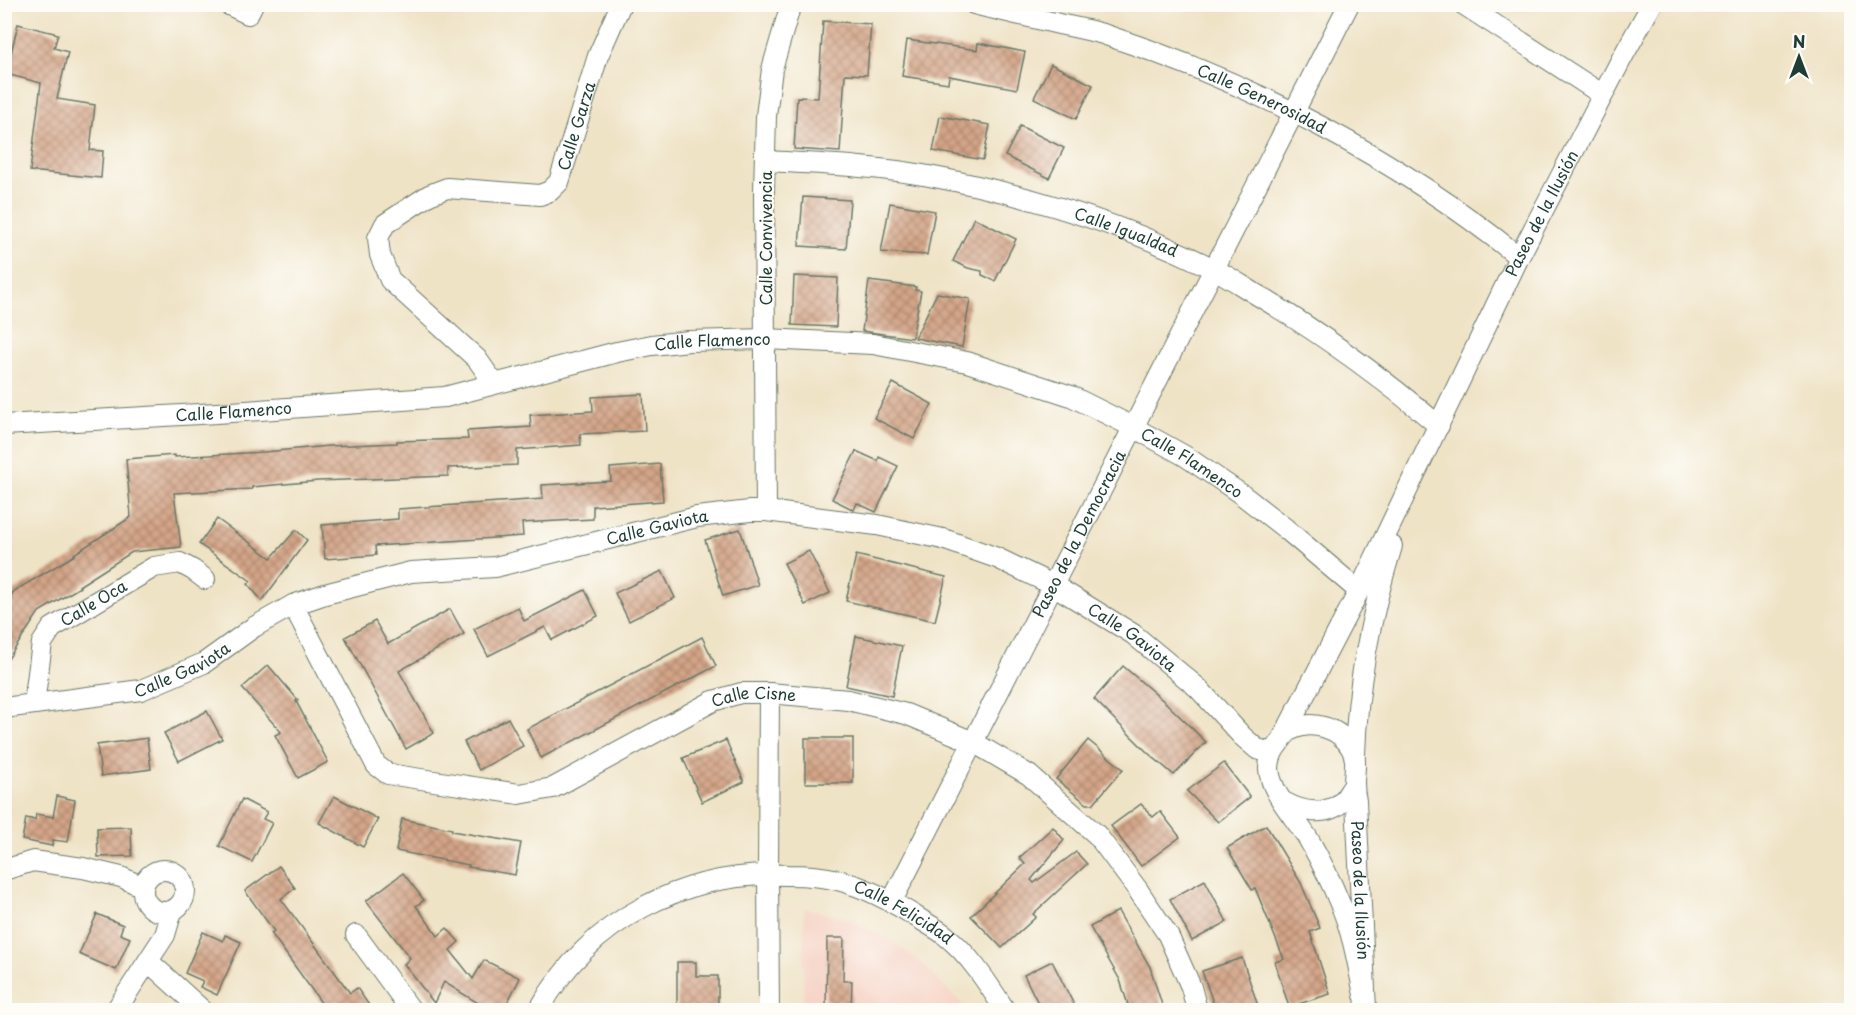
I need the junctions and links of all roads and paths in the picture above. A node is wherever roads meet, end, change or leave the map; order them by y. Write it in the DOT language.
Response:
graph roads {
  1 [pos="226,4"];
  2 [pos="253,4"];
  3 [pos="621,4"];
  4 [pos="791,4"];
  5 [pos="974,4"];
  6 [pos="1349,4"];
  7 [pos="1463,4"];
  8 [pos="1652,4"];
  9 [pos="1603,95"];
  10 [pos="1294,112"];
  11 [pos="766,160"];
  12 [pos="1519,257"];
  13 [pos="1214,269"];
  14 [pos="765,339"];
  15 [pos="494,383"];
  16 [pos="4,425"];
  17 [pos="1439,426"];
  18 [pos="1133,427"];
  19 [pos="766,511"];
  20 [pos="205,579"];
  21 [pos="1053,585"];
  22 [pos="1359,591"];
  23 [pos="292,605"];
  24 [pos="769,693"];
  25 [pos="34,704"];
  26 [pos="4,708"];
  27 [pos="1356,716"];
  28 [pos="1283,736"];
  29 [pos="973,742"];
  30 [pos="1272,753"];
  31 [pos="1355,755"];
  32 [pos="1354,785"];
  33 [pos="1284,802"];
  34 [pos="4,870"];
  35 [pos="768,874"];
  36 [pos="143,887"];
  37 [pos="892,901"];
  38 [pos="172,911"];
  39 [pos="356,935"];
  40 [pos="149,962"];
  41 [pos="1365,1003"];
  42 [pos="116,1011"];
  43 [pos="202,1011"];
  44 [pos="411,1011"];
  45 [pos="539,1011"];
  46 [pos="769,1011"];
  47 [pos="1005,1011"];
  48 [pos="1197,1011"];
  1 -- 2 [label="street"];
  3 -- 15 [label="street, Calle Garza"];
  4 -- 11 [label="street, Calle Convivencia"];
  5 -- 10 [label="street, Calle Generosidad"];
  6 -- 10 [label="street, Paseo de la Democracia"];
  7 -- 9 [label="street"];
  8 -- 9 [label="street, Paseo de la Ilusión"];
  9 -- 12 [label="street, Paseo de la Ilusión"];
  10 -- 12 [label="street, Calle Generosidad"];
  10 -- 13 [label="street, Paseo de la Democracia"];
  11 -- 13 [label="street, Calle Igualdad"];
  11 -- 14 [label="street, Calle Convivencia"];
  12 -- 17 [label="street, Paseo de la Ilusión"];
  13 -- 17 [label="street, Calle Igualdad"];
  13 -- 18 [label="street, Paseo de la Democracia"];
  14 -- 15 [label="street, Calle Flamenco"];
  14 -- 18 [label="street, Calle Flamenco"];
  14 -- 19 [label="street, Calle Convivencia"];
  15 -- 16 [label="street, Calle Flamenco"];
  17 -- 22 [label="street, Paseo de la Ilusión"];
  17 -- 27 [label="street, Paseo de la Ilusión"];
  18 -- 21 [label="street, Paseo de la Democracia"];
  18 -- 22 [label="street, Calle Flamenco"];
  19 -- 21 [label="street, Calle Gaviota"];
  19 -- 23 [label="street, Calle Gaviota"];
  20 -- 25 [label="street, Calle Oca"];
  21 -- 29 [label="street, Paseo de la Democracia"];
  21 -- 30 [label="street, Calle Gaviota"];
  22 -- 27 [label="street, Paseo de la Ilusión"];
  22 -- 28 [label="street, Paseo de la Ilusión"];
  23 -- 24 [label="street, Calle Cisne"];
  23 -- 25 [label="street, Calle Gaviota"];
  24 -- 29 [label="street, Calle Cisne"];
  24 -- 35 [label="street"];
  25 -- 26 [label="street, Calle Gaviota"];
  27 -- 31 [label="street, Paseo de la Ilusión"];
  28 -- 30 [label="street, Paseo de la Ilusión"];
  28 -- 31 [label="street"];
  29 -- 37 [label="street, Paseo de la Democracia"];
  29 -- 48 [label="street, Calle Cisne"];
  30 -- 33 [label="street, Paseo de la Ilusión"];
  31 -- 32 [label="street, Paseo de la Ilusión"];
  32 -- 33 [label="street, Paseo de la Ilusión"];
  32 -- 41 [label="street, Paseo de la Ilusión"];
  33 -- 41 [label="street, Paseo de la Ilusión"];
  34 -- 36 [label="street"];
  35 -- 37 [label="street, Calle Felicidad"];
  35 -- 45 [label="street, Calle Felicidad"];
  35 -- 46 [label="street"];
  36 -- 38 [label="street"];
  36 -- 38 [label="street"];
  37 -- 47 [label="street, Calle Felicidad"];
  38 -- 40 [label="street"];
  39 -- 44 [label="street"];
  40 -- 42 [label="street"];
  40 -- 43 [label="street"];
}
